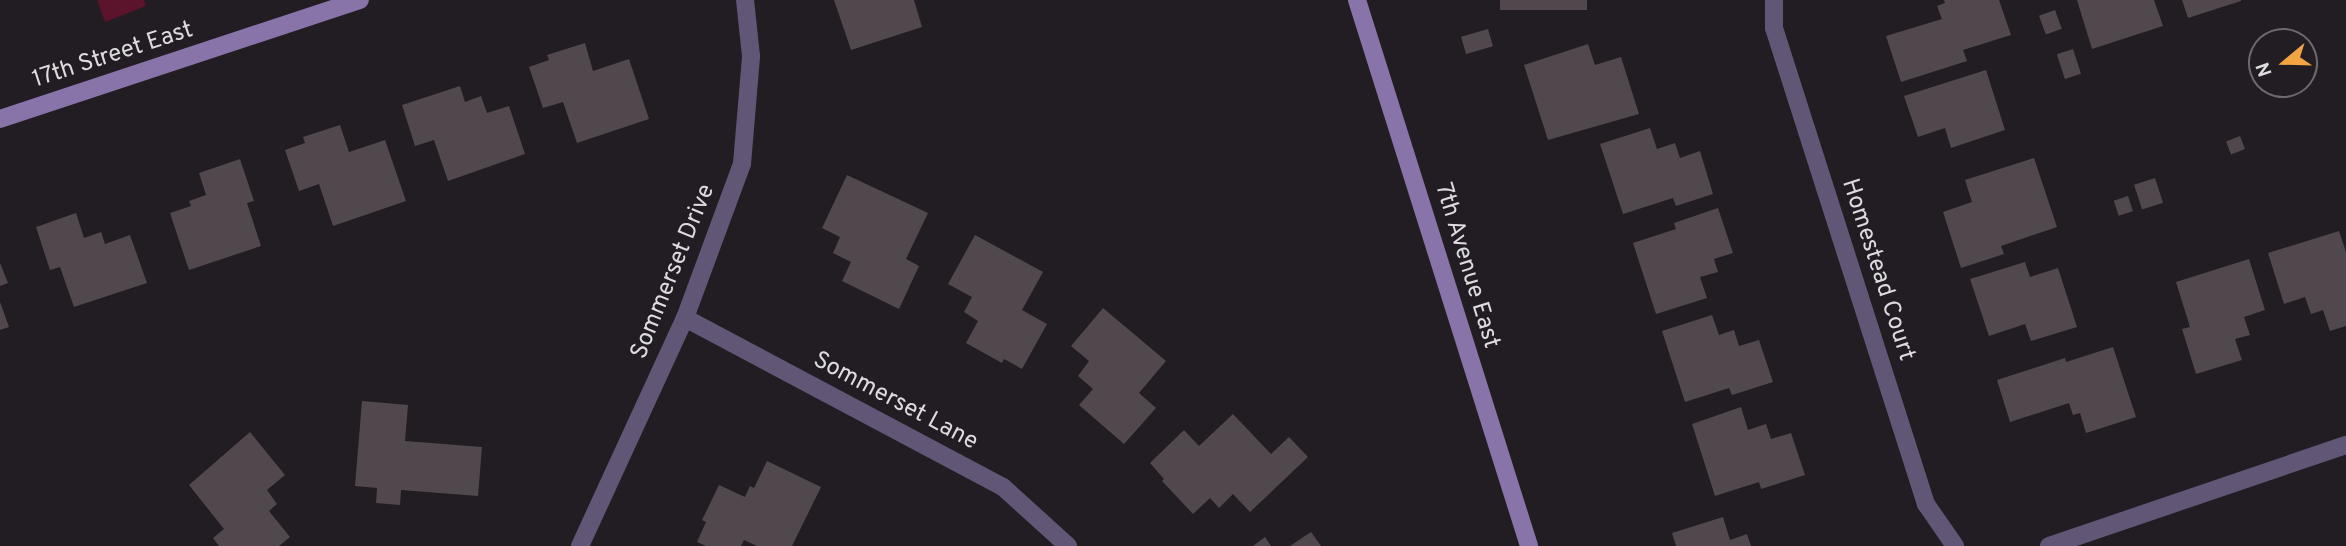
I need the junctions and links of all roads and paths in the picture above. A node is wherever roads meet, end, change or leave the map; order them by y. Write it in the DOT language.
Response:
graph roads {
  1 [pos="360,0"];
  2 [pos="744,0"];
  3 [pos="1357,0"];
  4 [pos="1774,0"];
  5 [pos="0,119"];
  6 [pos="685,318"];
  7 [pos="2346,445"];
  8 [pos="580,546"];
  9 [pos="1068,546"];
  10 [pos="1529,546"];
  11 [pos="1955,546"];
  12 [pos="2049,546"];
  1 -- 5 [label="street, 17th Street East"];
  2 -- 6 [label="street, Sommerset Drive"];
  3 -- 10 [label="street, 7th Avenue East"];
  4 -- 11 [label="street, Homestead Court"];
  6 -- 8 [label="street, Sommerset Drive"];
  6 -- 9 [label="street, Sommerset Lane"];
  7 -- 12 [label="street"];
}
